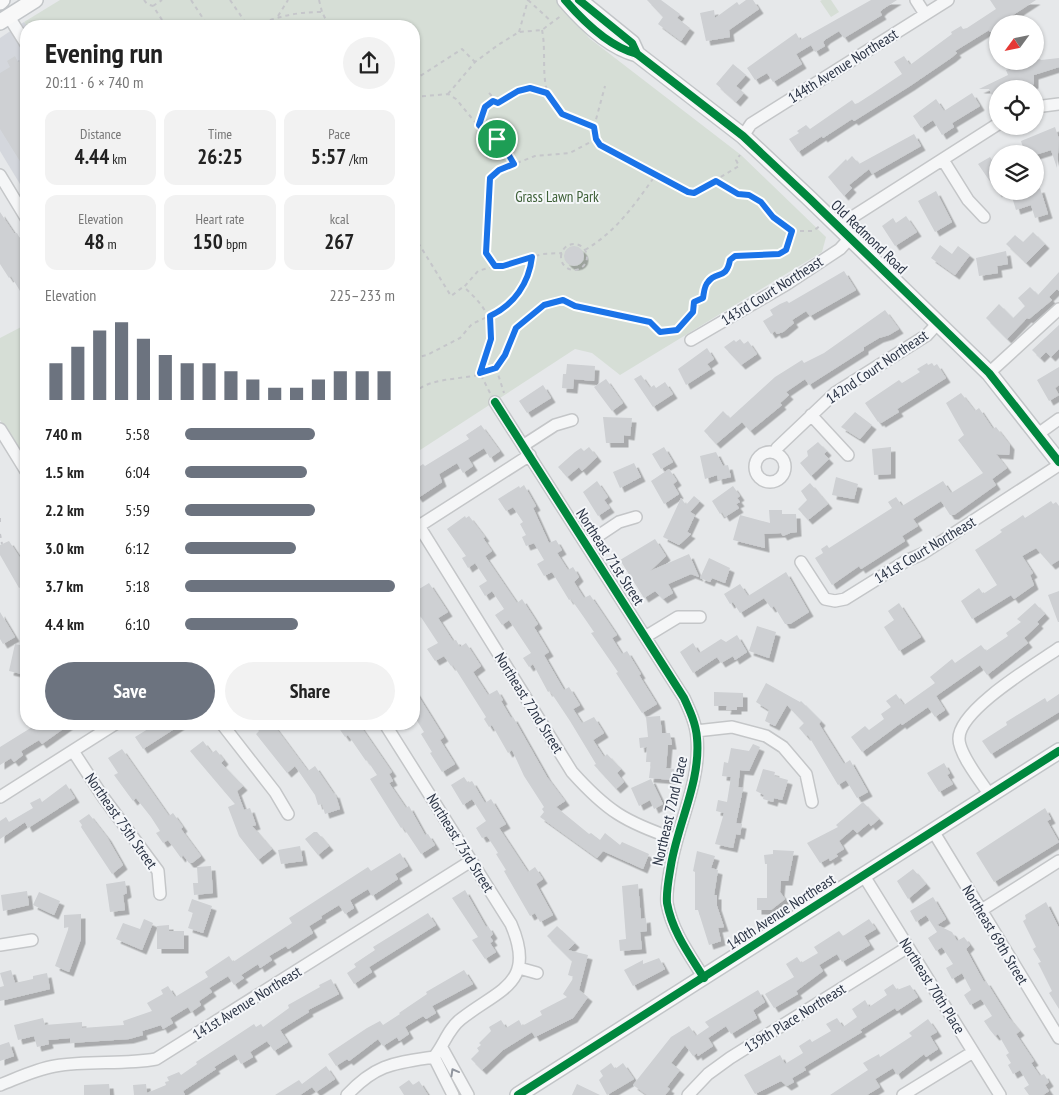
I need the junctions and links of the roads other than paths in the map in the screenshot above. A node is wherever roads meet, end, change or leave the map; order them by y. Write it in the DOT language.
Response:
graph roads {
  1 [pos="35,0"];
  2 [pos="579,0"];
  3 [pos="916,0"];
  4 [pos="948,0"];
  5 [pos="565,6"];
  6 [pos="925,14"];
  7 [pos="4,19"];
  8 [pos="20,37"];
  9 [pos="637,54"];
  10 [pos="1059,104"];
  11 [pos="1044,106"];
  12 [pos="989,130"];
  13 [pos="742,136"];
  14 [pos="943,160"];
  15 [pos="0,175"];
  16 [pos="20,208"];
  17 [pos="984,217"];
  18 [pos="846,234"];
  19 [pos="1059,309"];
  20 [pos="938,323"];
  21 [pos="691,340"];
  22 [pos="989,373"];
  23 [pos="495,402"];
  24 [pos="811,415"];
  25 [pos="1059,419"];
  26 [pos="572,420"];
  27 [pos="0,429"];
  28 [pos="1038,434"];
  29 [pos="527,450"];
  30 [pos="775,453"];
  31 [pos="848,455"];
  32 [pos="20,461"];
  33 [pos="1059,463"];
  34 [pos="636,518"];
  35 [pos="420,525"];
  36 [pos="420,528"];
  37 [pos="586,544"];
  38 [pos="801,562"];
  39 [pos="700,616"];
  40 [pos="645,637"];
  41 [pos="1059,648"];
  42 [pos="106,730"];
  43 [pos="227,730"];
  44 [pos="389,730"];
  45 [pos="696,731"];
  46 [pos="73,751"];
  47 [pos="1059,751"];
  48 [pos="990,795"];
  49 [pos="0,798"];
  50 [pos="812,802"];
  51 [pos="288,814"];
  52 [pos="933,832"];
  53 [pos="675,839"];
  54 [pos="471,861"];
  55 [pos="1059,861"];
  56 [pos="864,876"];
  57 [pos="160,894"];
  58 [pos="980,911"];
  59 [pos="32,940"];
  60 [pos="0,945"];
  61 [pos="908,947"];
  62 [pos="519,968"];
  63 [pos="537,973"];
  64 [pos="704,978"];
  65 [pos="1059,1038"];
  66 [pos="438,1052"];
  67 [pos="973,1052"];
  68 [pos="0,1085"];
  69 [pos="347,1095"];
  70 [pos="452,1095"];
  71 [pos="468,1095"];
  72 [pos="518,1095"];
  73 [pos="688,1095"];
  74 [pos="903,1095"];
  75 [pos="1000,1095"];
  1 -- 7 [label="main road"];
  2 -- 9 [label="main road, Old Redmond Road"];
  3 -- 6 [label="street"];
  4 -- 6 [label="street, 144th Avenue Northeast"];
  5 -- 9 [label="main road, Old Redmond Road"];
  6 -- 13 [label="street, 144th Avenue Northeast"];
  7 -- 8 [label="street"];
  9 -- 13 [label="main road, Old Redmond Road"];
  10 -- 11 [label="street"];
  12 -- 14 [label="street, 143rd Court Northeast"];
  13 -- 18 [label="main road, Old Redmond Road"];
  14 -- 17 [label="street"];
  14 -- 18 [label="street, 143rd Court Northeast"];
  15 -- 16 [label="street"];
  18 -- 20 [label="main road, Old Redmond Road"];
  18 -- 21 [label="street, 143rd Court Northeast"];
  19 -- 22 [label="street"];
  20 -- 22 [label="main road, Old Redmond Road"];
  20 -- 24 [label="street, 142nd Court Northeast"];
  22 -- 28 [label="main road, Old Redmond Road"];
  23 -- 29 [label="street, Northeast 71st Street"];
  24 -- 30 [label="street, 142nd Court Northeast"];
  24 -- 31 [label="street"];
  25 -- 28 [label="street"];
  26 -- 29 [label="street"];
  27 -- 32 [label="street"];
  28 -- 33 [label="main road, Old Redmond Road"];
  29 -- 35 [label="street, Northeast 72nd Street"];
  29 -- 37 [label="street, Northeast 71st Street"];
  33 -- 38 [label="street, 141st Court Northeast"];
  34 -- 37 [label="street"];
  36 -- 53 [label="street, Northeast 72nd Street"];
  37 -- 40 [label="street, Northeast 71st Street"];
  39 -- 40 [label="street"];
  40 -- 45 [label="street, Northeast 71st Street"];
  41 -- 48 [label="street"];
  42 -- 46 [label="street"];
  43 -- 51 [label="street"];
  44 -- 54 [label="street, Northeast 73rd Street"];
  45 -- 50 [label="street"];
  45 -- 53 [label="street, Northeast 72nd Place"];
  46 -- 49 [label="street"];
  46 -- 57 [label="street, Northeast 75th Street"];
  47 -- 48 [label="main road, 140th Avenue Northeast"];
  48 -- 52 [label="main road, 140th Avenue Northeast"];
  52 -- 56 [label="main road, 140th Avenue Northeast"];
  52 -- 58 [label="street, Northeast 69th Street"];
  53 -- 64 [label="street, Northeast 72nd Place"];
  54 -- 62 [label="street, Northeast 73rd Street"];
  54 -- 68 [label="street, 141st Avenue Northeast"];
  55 -- 58 [label="street"];
  56 -- 61 [label="street, Northeast 70th Place"];
  56 -- 64 [label="main road, 140th Avenue Northeast"];
  58 -- 65 [label="street, Northeast 69th Street"];
  59 -- 60 [label="street"];
  61 -- 67 [label="street, Northeast 70th Place"];
  61 -- 73 [label="street, 139th Place Northeast"];
  62 -- 63 [label="street"];
  62 -- 66 [label="street"];
  64 -- 72 [label="main road, 140th Avenue Northeast"];
  66 -- 69 [label="street"];
  66 -- 70 [label="street"];
  71 -- 66 [label="street, one-way"];
  67 -- 74 [label="street"];
  67 -- 75 [label="street, Northeast 70th Place"];
}
